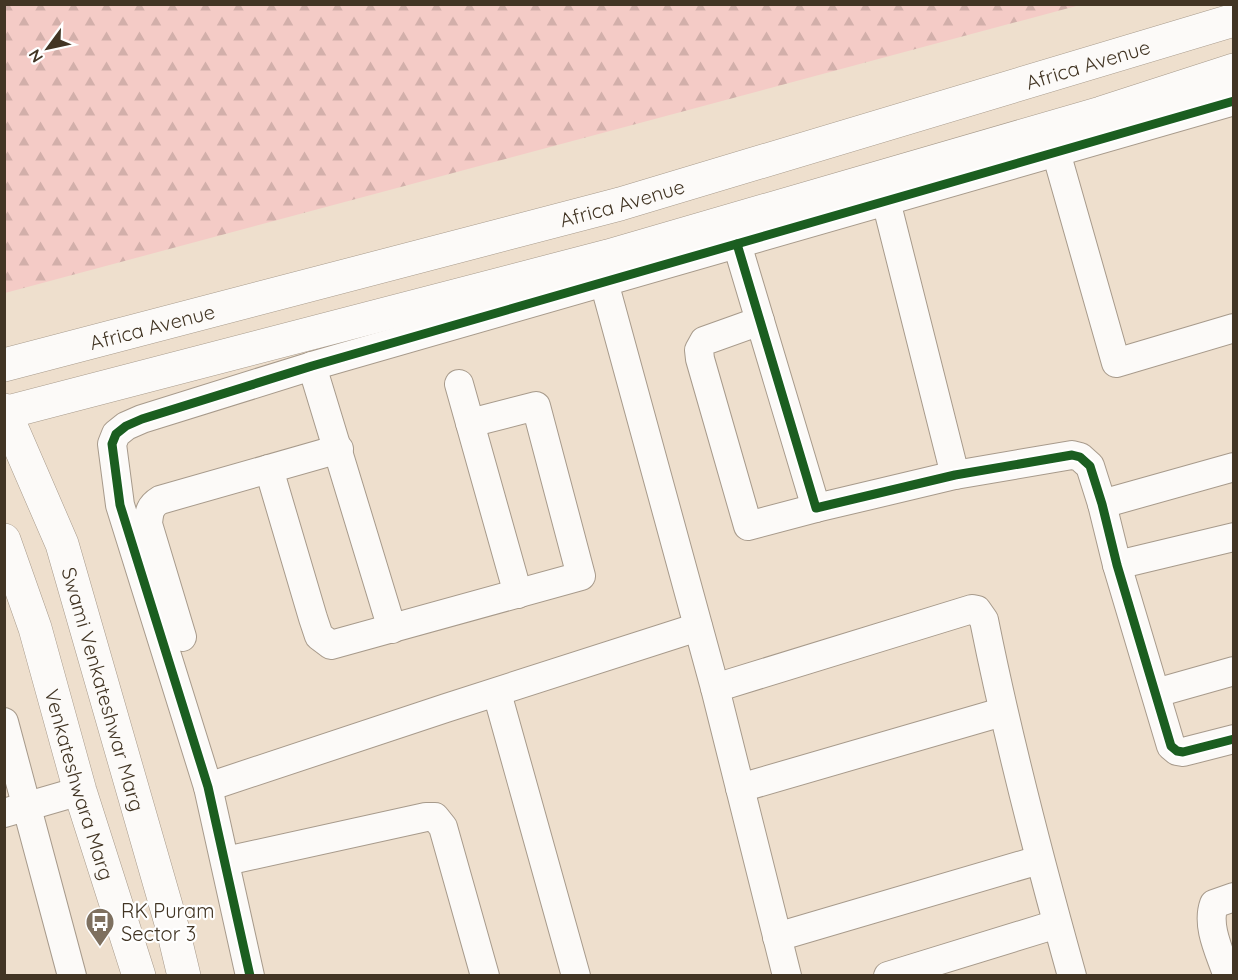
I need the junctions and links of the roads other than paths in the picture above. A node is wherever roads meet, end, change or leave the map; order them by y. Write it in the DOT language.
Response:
graph roads {
  1 [pos="1233,20"];
  2 [pos="1233,70"];
  3 [pos="1233,100"];
  4 [pos="1056,152"];
  5 [pos="886,201"];
  6 [pos="737,244"];
  7 [pos="604,282"];
  8 [pos="760,321"];
  9 [pos="1233,328"];
  10 [pos="4,365"];
  11 [pos="312,366"];
  12 [pos="459,384"];
  13 [pos="5,412"];
  14 [pos="470,423"];
  15 [pos="339,449"];
  16 [pos="1233,467"];
  17 [pos="269,469"];
  18 [pos="955,474"];
  19 [pos="1102,504"];
  20 [pos="816,508"];
  21 [pos="1233,537"];
  22 [pos="4,540"];
  23 [pos="4,564"];
  24 [pos="1117,565"];
  25 [pos="518,594"];
  26 [pos="698,627"];
  27 [pos="35,628"];
  28 [pos="392,629"];
  29 [pos="1233,671"];
  30 [pos="714,688"];
  31 [pos="496,693"];
  32 [pos="1156,693"];
  33 [pos="1002,712"];
  34 [pos="4,722"];
  35 [pos="1233,739"];
  36 [pos="217,757"];
  37 [pos="208,788"];
  38 [pos="740,788"];
  39 [pos="80,791"];
  40 [pos="15,809"];
  41 [pos="1039,860"];
  42 [pos="226,861"];
  43 [pos="1233,897"];
  44 [pos="1058,924"];
  45 [pos="777,937"];
  46 [pos="72,975"];
  47 [pos="139,975"];
  48 [pos="184,975"];
  49 [pos="250,975"];
  50 [pos="484,975"];
  51 [pos="576,975"];
  52 [pos="787,975"];
  53 [pos="888,975"];
  54 [pos="1072,975"];
  55 [pos="1233,975"];
  1 -- 10 [label="main road, Africa Avenue"];
  2 -- 13 [label="main road"];
  3 -- 4 [label="street"];
  4 -- 5 [label="street"];
  4 -- 9 [label="street"];
  5 -- 6 [label="street"];
  5 -- 18 [label="street"];
  6 -- 7 [label="street"];
  6 -- 8 [label="street"];
  7 -- 11 [label="street"];
  7 -- 26 [label="street"];
  8 -- 20 [label="street"];
  8 -- 20 [label="street"];
  11 -- 15 [label="street"];
  11 -- 37 [label="street"];
  12 -- 14 [label="street"];
  13 -- 48 [label="main road, Swami Venkateshwar Marg"];
  14 -- 25 [label="street"];
  14 -- 25 [label="street"];
  15 -- 17 [label="street"];
  15 -- 28 [label="street"];
  16 -- 19 [label="street"];
  17 -- 28 [label="street"];
  17 -- 36 [label="street"];
  18 -- 19 [label="street"];
  18 -- 20 [label="street"];
  19 -- 24 [label="street"];
  21 -- 24 [label="street"];
  22 -- 27 [label="main road"];
  23 -- 27 [label="main road"];
  24 -- 32 [label="street"];
  25 -- 28 [label="street"];
  26 -- 30 [label="street"];
  26 -- 31 [label="street"];
  27 -- 39 [label="main road, Venkateshwara Marg"];
  29 -- 32 [label="street"];
  30 -- 33 [label="street"];
  30 -- 38 [label="street"];
  31 -- 37 [label="street"];
  31 -- 51 [label="street"];
  32 -- 35 [label="street"];
  33 -- 38 [label="street"];
  33 -- 41 [label="street"];
  34 -- 40 [label="street"];
  37 -- 42 [label="street"];
  38 -- 45 [label="street"];
  39 -- 40 [label="street"];
  39 -- 47 [label="main road, Venkateshwara Marg"];
  40 -- 46 [label="street"];
  41 -- 44 [label="street"];
  41 -- 45 [label="street"];
  42 -- 49 [label="street"];
  42 -- 50 [label="street"];
  43 -- 55 [label="street"];
  44 -- 53 [label="street"];
  44 -- 54 [label="street"];
  45 -- 52 [label="street"];
}
